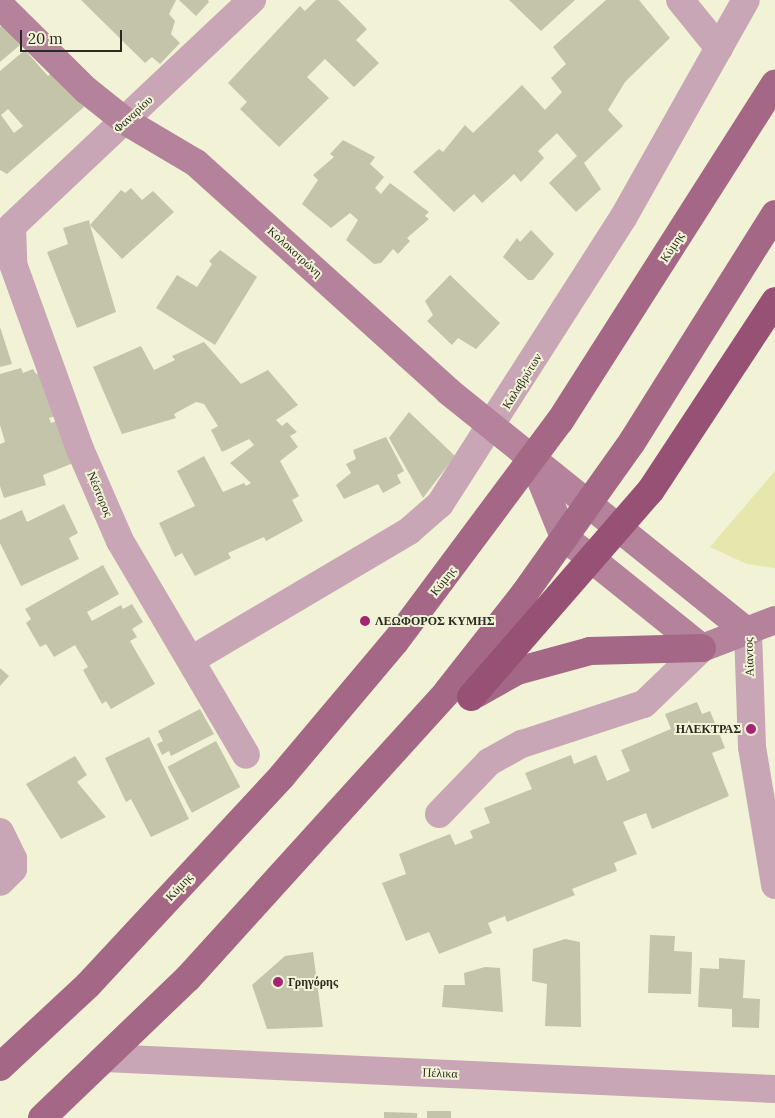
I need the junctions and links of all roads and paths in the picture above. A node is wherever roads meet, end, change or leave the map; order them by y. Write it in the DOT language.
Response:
graph roads {
  1 [pos="680,0"];
  2 [pos="746,0"];
  3 [pos="0,5"];
  4 [pos="239,5"];
  5 [pos="719,48"];
  6 [pos="775,84"];
  7 [pos="125,121"];
  8 [pos="775,214"];
  9 [pos="6,222"];
  10 [pos="775,301"];
  11 [pos="493,426"];
  12 [pos="531,458"];
  13 [pos="589,504"];
  14 [pos="620,529"];
  15 [pos="564,537"];
  16 [pos="593,560"];
  17 [pos="775,620"];
  18 [pos="748,632"];
  19 [pos="702,648"];
  20 [pos="191,660"];
  21 [pos="471,697"];
  22 [pos="246,755"];
  23 [pos="377,770"];
  24 [pos="439,814"];
  25 [pos="0,832"];
  26 [pos="771,846"];
  27 [pos="7,875"];
  28 [pos="775,885"];
  29 [pos="105,1058"];
  30 [pos="0,1067"];
  31 [pos="775,1089"];
  32 [pos="42,1118"];
  1 -- 5 [label="street"];
  2 -- 5 [label="street, Καλαβρύτων"];
  3 -- 7 [label="street, Κολοκοτρώνη"];
  4 -- 7 [label="street, Φαναρίου"];
  5 -- 11 [label="street, Καλαβρύτων"];
  6 -- 12 [label="main road, Κύμης"];
  7 -- 9 [label="street, Φαναρίου"];
  7 -- 11 [label="street, Κολοκοτρώνη"];
  8 -- 13 [label="main road"];
  9 -- 20 [label="street, Νέστορος"];
  10 -- 14 [label="highway"];
  11 -- 12 [label="street, Κολοκοτρώνη"];
  11 -- 20 [label="street, Καλαβρύτων"];
  12 -- 13 [label="street, Κολοκοτρώνη"];
  12 -- 15 [label="street"];
  12 -- 30 [label="main road, Κύμης"];
  13 -- 14 [label="street, Αίαντος"];
  13 -- 15 [label="main road"];
  14 -- 16 [label="highway"];
  14 -- 18 [label="street, Αίαντος"];
  15 -- 16 [label="street"];
  15 -- 23 [label="main road"];
  16 -- 19 [label="street"];
  16 -- 21 [label="highway"];
  17 -- 18 [label="street"];
  18 -- 19 [label="street"];
  18 -- 26 [label="street, Αίαντος"];
  19 -- 21 [label="main road"];
  19 -- 24 [label="street"];
  20 -- 22 [label="street, Νέστορος"];
  21 -- 23 [label="main road"];
  23 -- 29 [label="main road"];
  25 -- 27 [label="street"];
  26 -- 28 [label="street, Αίαντος"];
  29 -- 31 [label="street, Πέλικα"];
  29 -- 32 [label="main road"];
}
